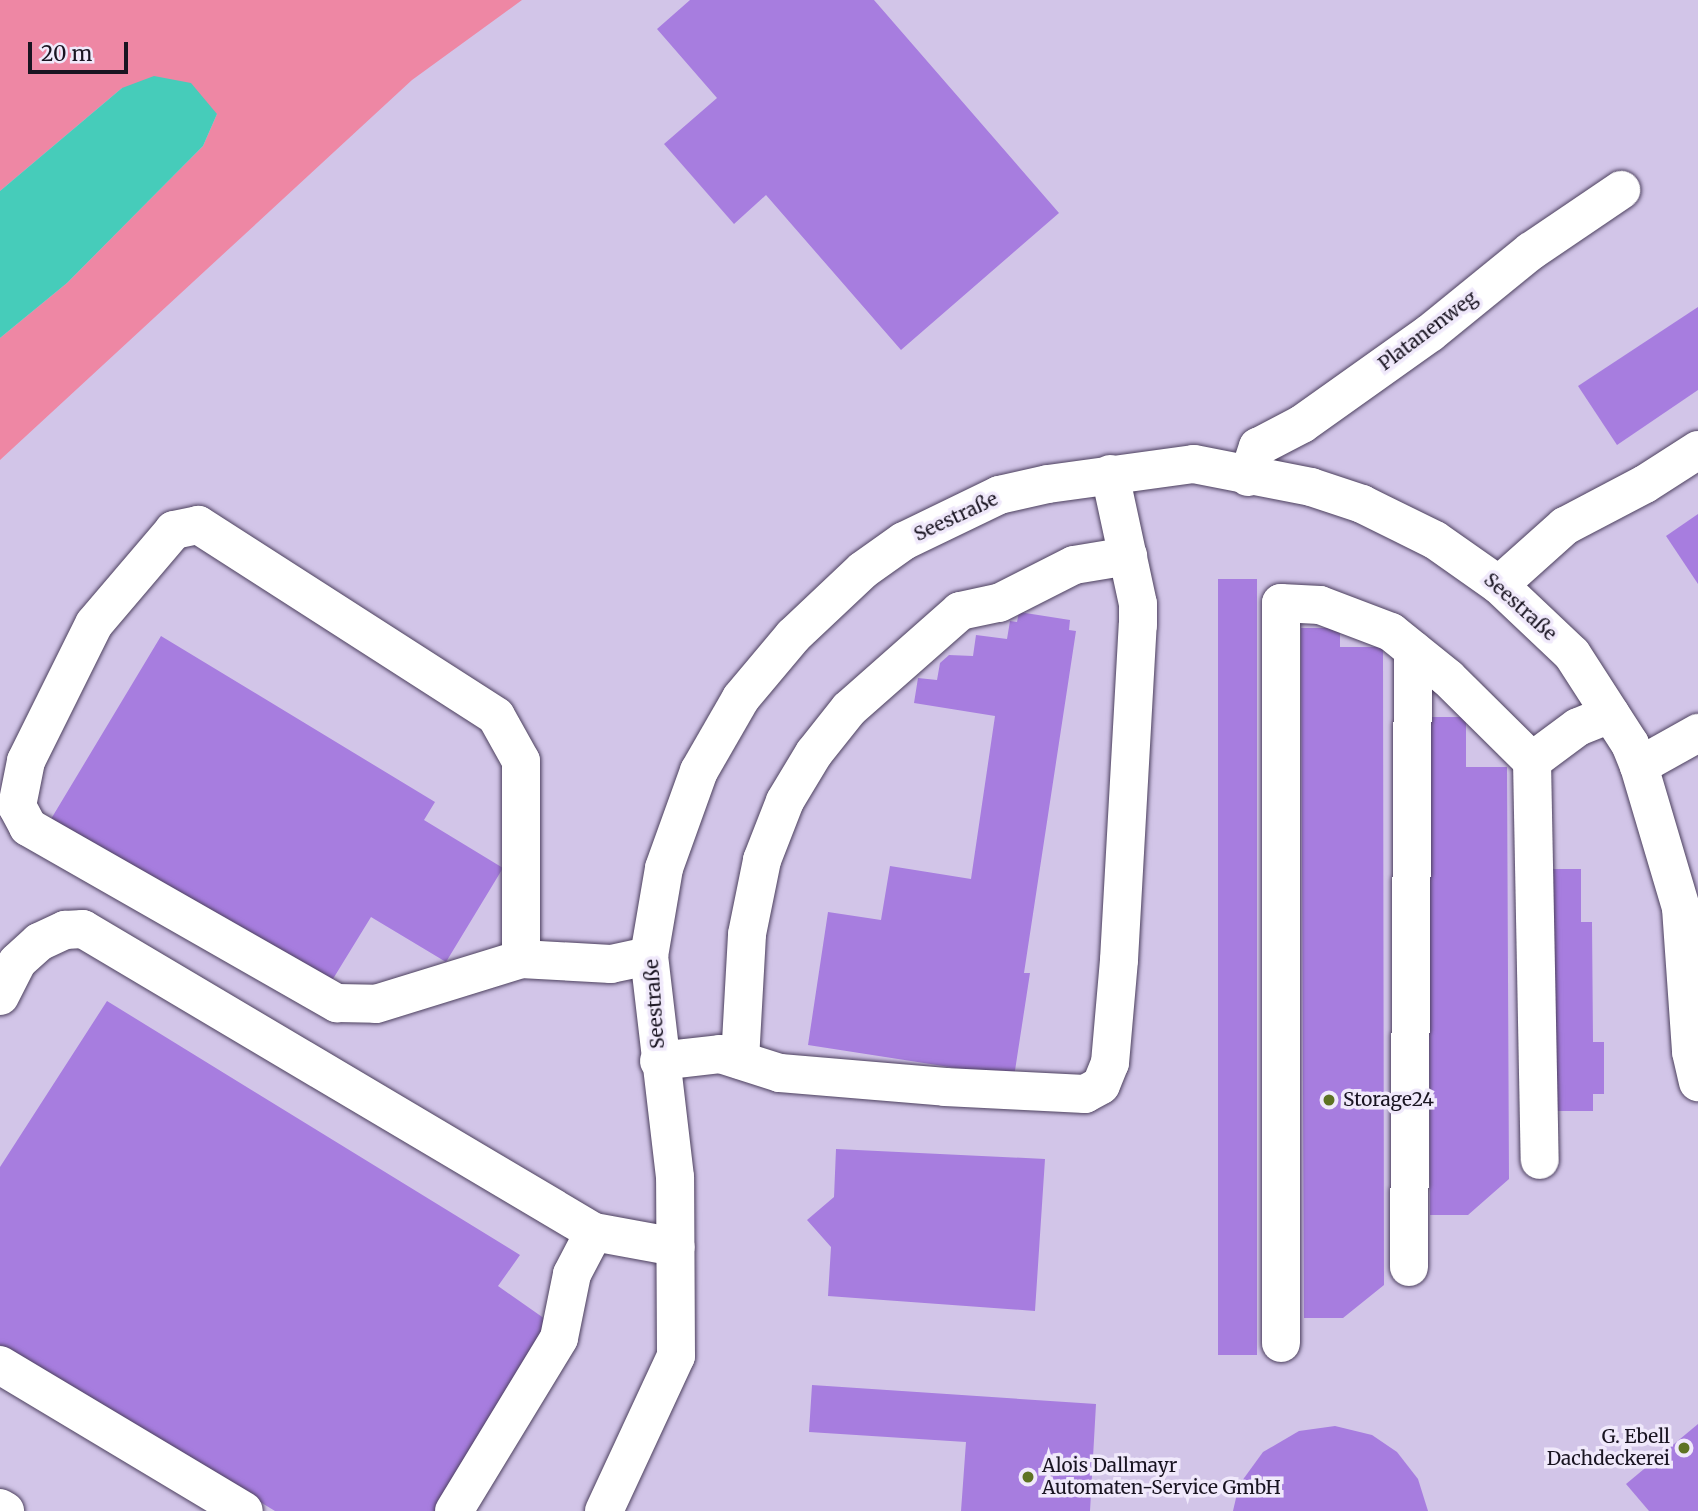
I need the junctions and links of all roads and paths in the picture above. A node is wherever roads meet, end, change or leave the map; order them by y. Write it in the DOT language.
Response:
graph roads {
  1 [pos="1621,190"];
  2 [pos="1698,450"];
  3 [pos="1110,474"];
  4 [pos="1248,477"];
  5 [pos="1128,556"];
  6 [pos="1499,585"];
  7 [pos="1413,650"];
  8 [pos="1610,713"];
  9 [pos="1698,733"];
  10 [pos="1532,761"];
  11 [pos="1639,766"];
  12 [pos="649,956"];
  13 [pos="521,959"];
  14 [pos="0,996"];
  15 [pos="1694,1025"];
  16 [pos="740,1060"];
  17 [pos="659,1061"];
  18 [pos="1698,1082"];
  19 [pos="1540,1160"];
  20 [pos="594,1232"];
  21 [pos="676,1247"];
  22 [pos="1409,1266"];
  23 [pos="1281,1343"];
  24 [pos="0,1365"];
  25 [pos="0,1508"];
  26 [pos="5,1511"];
  27 [pos="244,1511"];
  28 [pos="454,1511"];
  29 [pos="604,1511"];
  1 -- 4 [label="street, Platanenweg"];
  2 -- 6 [label="street"];
  3 -- 4 [label="street, Seestraße"];
  3 -- 5 [label="street"];
  3 -- 12 [label="street, Seestraße"];
  4 -- 6 [label="street, Seestraße"];
  5 -- 16 [label="street"];
  5 -- 16 [label="street"];
  6 -- 8 [label="street, Seestraße"];
  7 -- 10 [label="street"];
  7 -- 22 [label="street"];
  7 -- 23 [label="street"];
  8 -- 10 [label="street"];
  8 -- 11 [label="street, Seestraße"];
  9 -- 11 [label="street"];
  10 -- 19 [label="street"];
  11 -- 15 [label="street, Seestraße"];
  12 -- 13 [label="street"];
  12 -- 17 [label="street, Seestraße"];
  13 -- 13 [label="street"];
  14 -- 20 [label="street"];
  15 -- 18 [label="street, Seestraße"];
  16 -- 17 [label="street"];
  17 -- 21 [label="street, Seestraße"];
  20 -- 21 [label="street"];
  20 -- 28 [label="street"];
  21 -- 29 [label="street, Seestraße"];
  24 -- 27 [label="street"];
  25 -- 26 [label="street"];
}
